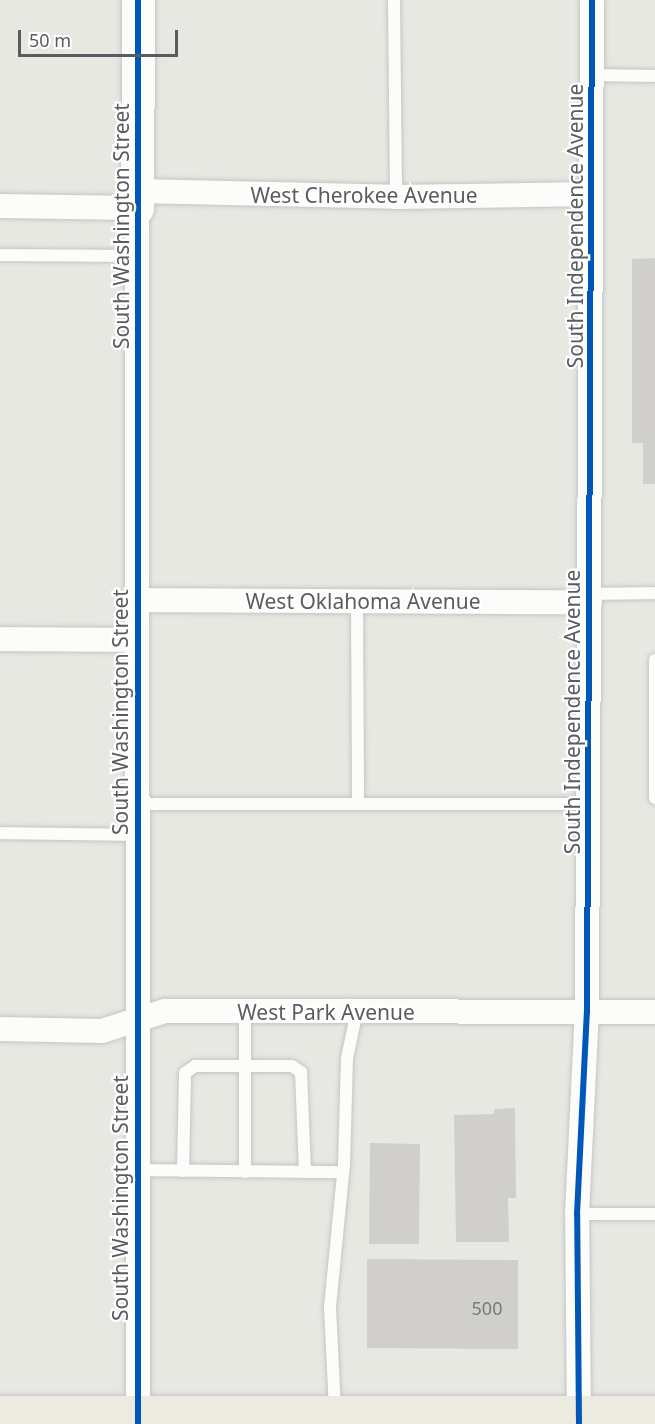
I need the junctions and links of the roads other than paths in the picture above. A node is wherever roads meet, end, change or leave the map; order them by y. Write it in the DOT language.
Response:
graph roads {
  1 [pos="138,0"];
  2 [pos="394,0"];
  3 [pos="592,0"];
  4 [pos="592,75"];
  5 [pos="655,76"];
  6 [pos="591,194"];
  7 [pos="396,197"];
  8 [pos="137,200"];
  9 [pos="0,206"];
  10 [pos="0,255"];
  11 [pos="137,256"];
  12 [pos="655,593"];
  13 [pos="590,598"];
  14 [pos="137,600"];
  15 [pos="357,601"];
  16 [pos="0,639"];
  17 [pos="136,640"];
  18 [pos="655,660"];
  19 [pos="655,726"];
  20 [pos="655,798"];
  21 [pos="136,804"];
  22 [pos="358,804"];
  23 [pos="588,804"];
  24 [pos="0,833"];
  25 [pos="136,835"];
  26 [pos="245,1011"];
  27 [pos="357,1011"];
  28 [pos="587,1012"];
  29 [pos="655,1012"];
  30 [pos="135,1020"];
  31 [pos="0,1029"];
  32 [pos="245,1066"];
  33 [pos="136,1170"];
  34 [pos="183,1172"];
  35 [pos="244,1172"];
  36 [pos="305,1172"];
  37 [pos="343,1172"];
  38 [pos="578,1214"];
  39 [pos="655,1214"];
  40 [pos="0,1412"];
  41 [pos="655,1412"];
  42 [pos="336,1413"];
  43 [pos="138,1419"];
  44 [pos="299,1419"];
  45 [pos="579,1419"];
  1 -- 8 [label="street, South Washington Street"];
  2 -- 7 [label="lane"];
  3 -- 4 [label="street, South Independence Avenue"];
  4 -- 5 [label="lane"];
  4 -- 6 [label="street, South Independence Avenue"];
  6 -- 7 [label="street, West Cherokee Avenue"];
  6 -- 13 [label="street, South Independence Avenue"];
  7 -- 8 [label="street, West Cherokee Avenue"];
  8 -- 9 [label="street, West Cherokee Avenue"];
  8 -- 11 [label="street, South Washington Street"];
  10 -- 11 [label="lane"];
  11 -- 14 [label="street, South Washington Street"];
  12 -- 13 [label="lane"];
  13 -- 15 [label="street, West Oklahoma Avenue"];
  13 -- 23 [label="street, South Independence Avenue"];
  14 -- 15 [label="street, West Oklahoma Avenue"];
  14 -- 17 [label="street, South Washington Street"];
  15 -- 22 [label="lane"];
  16 -- 17 [label="street"];
  17 -- 21 [label="street, South Washington Street"];
  18 -- 19 [label="lane"];
  19 -- 20 [label="lane"];
  21 -- 22 [label="lane"];
  21 -- 25 [label="street, South Washington Street"];
  22 -- 23 [label="lane"];
  23 -- 28 [label="street, South Independence Avenue"];
  24 -- 25 [label="lane"];
  25 -- 30 [label="street, South Washington Street"];
  26 -- 27 [label="street, West Park Avenue"];
  26 -- 30 [label="street, West Park Avenue"];
  26 -- 32 [label="lane"];
  27 -- 28 [label="street, West Park Avenue"];
  27 -- 37 [label="lane"];
  28 -- 29 [label="street, West Park Avenue"];
  28 -- 38 [label="street, South Independence Avenue"];
  30 -- 31 [label="street, West Park Avenue"];
  30 -- 33 [label="street, South Washington Street"];
  32 -- 34 [label="lane"];
  32 -- 35 [label="lane"];
  32 -- 36 [label="lane"];
  33 -- 34 [label="lane"];
  33 -- 43 [label="street, South Washington Street"];
  34 -- 35 [label="lane"];
  35 -- 36 [label="lane"];
  36 -- 37 [label="lane"];
  37 -- 42 [label="lane"];
  38 -- 39 [label="lane"];
  38 -- 45 [label="street, South Independence Avenue"];
  40 -- 43 [label="highway"];
  41 -- 45 [label="highway"];
  42 -- 44 [label="highway"];
  42 -- 45 [label="highway"];
  43 -- 44 [label="highway"];
}
